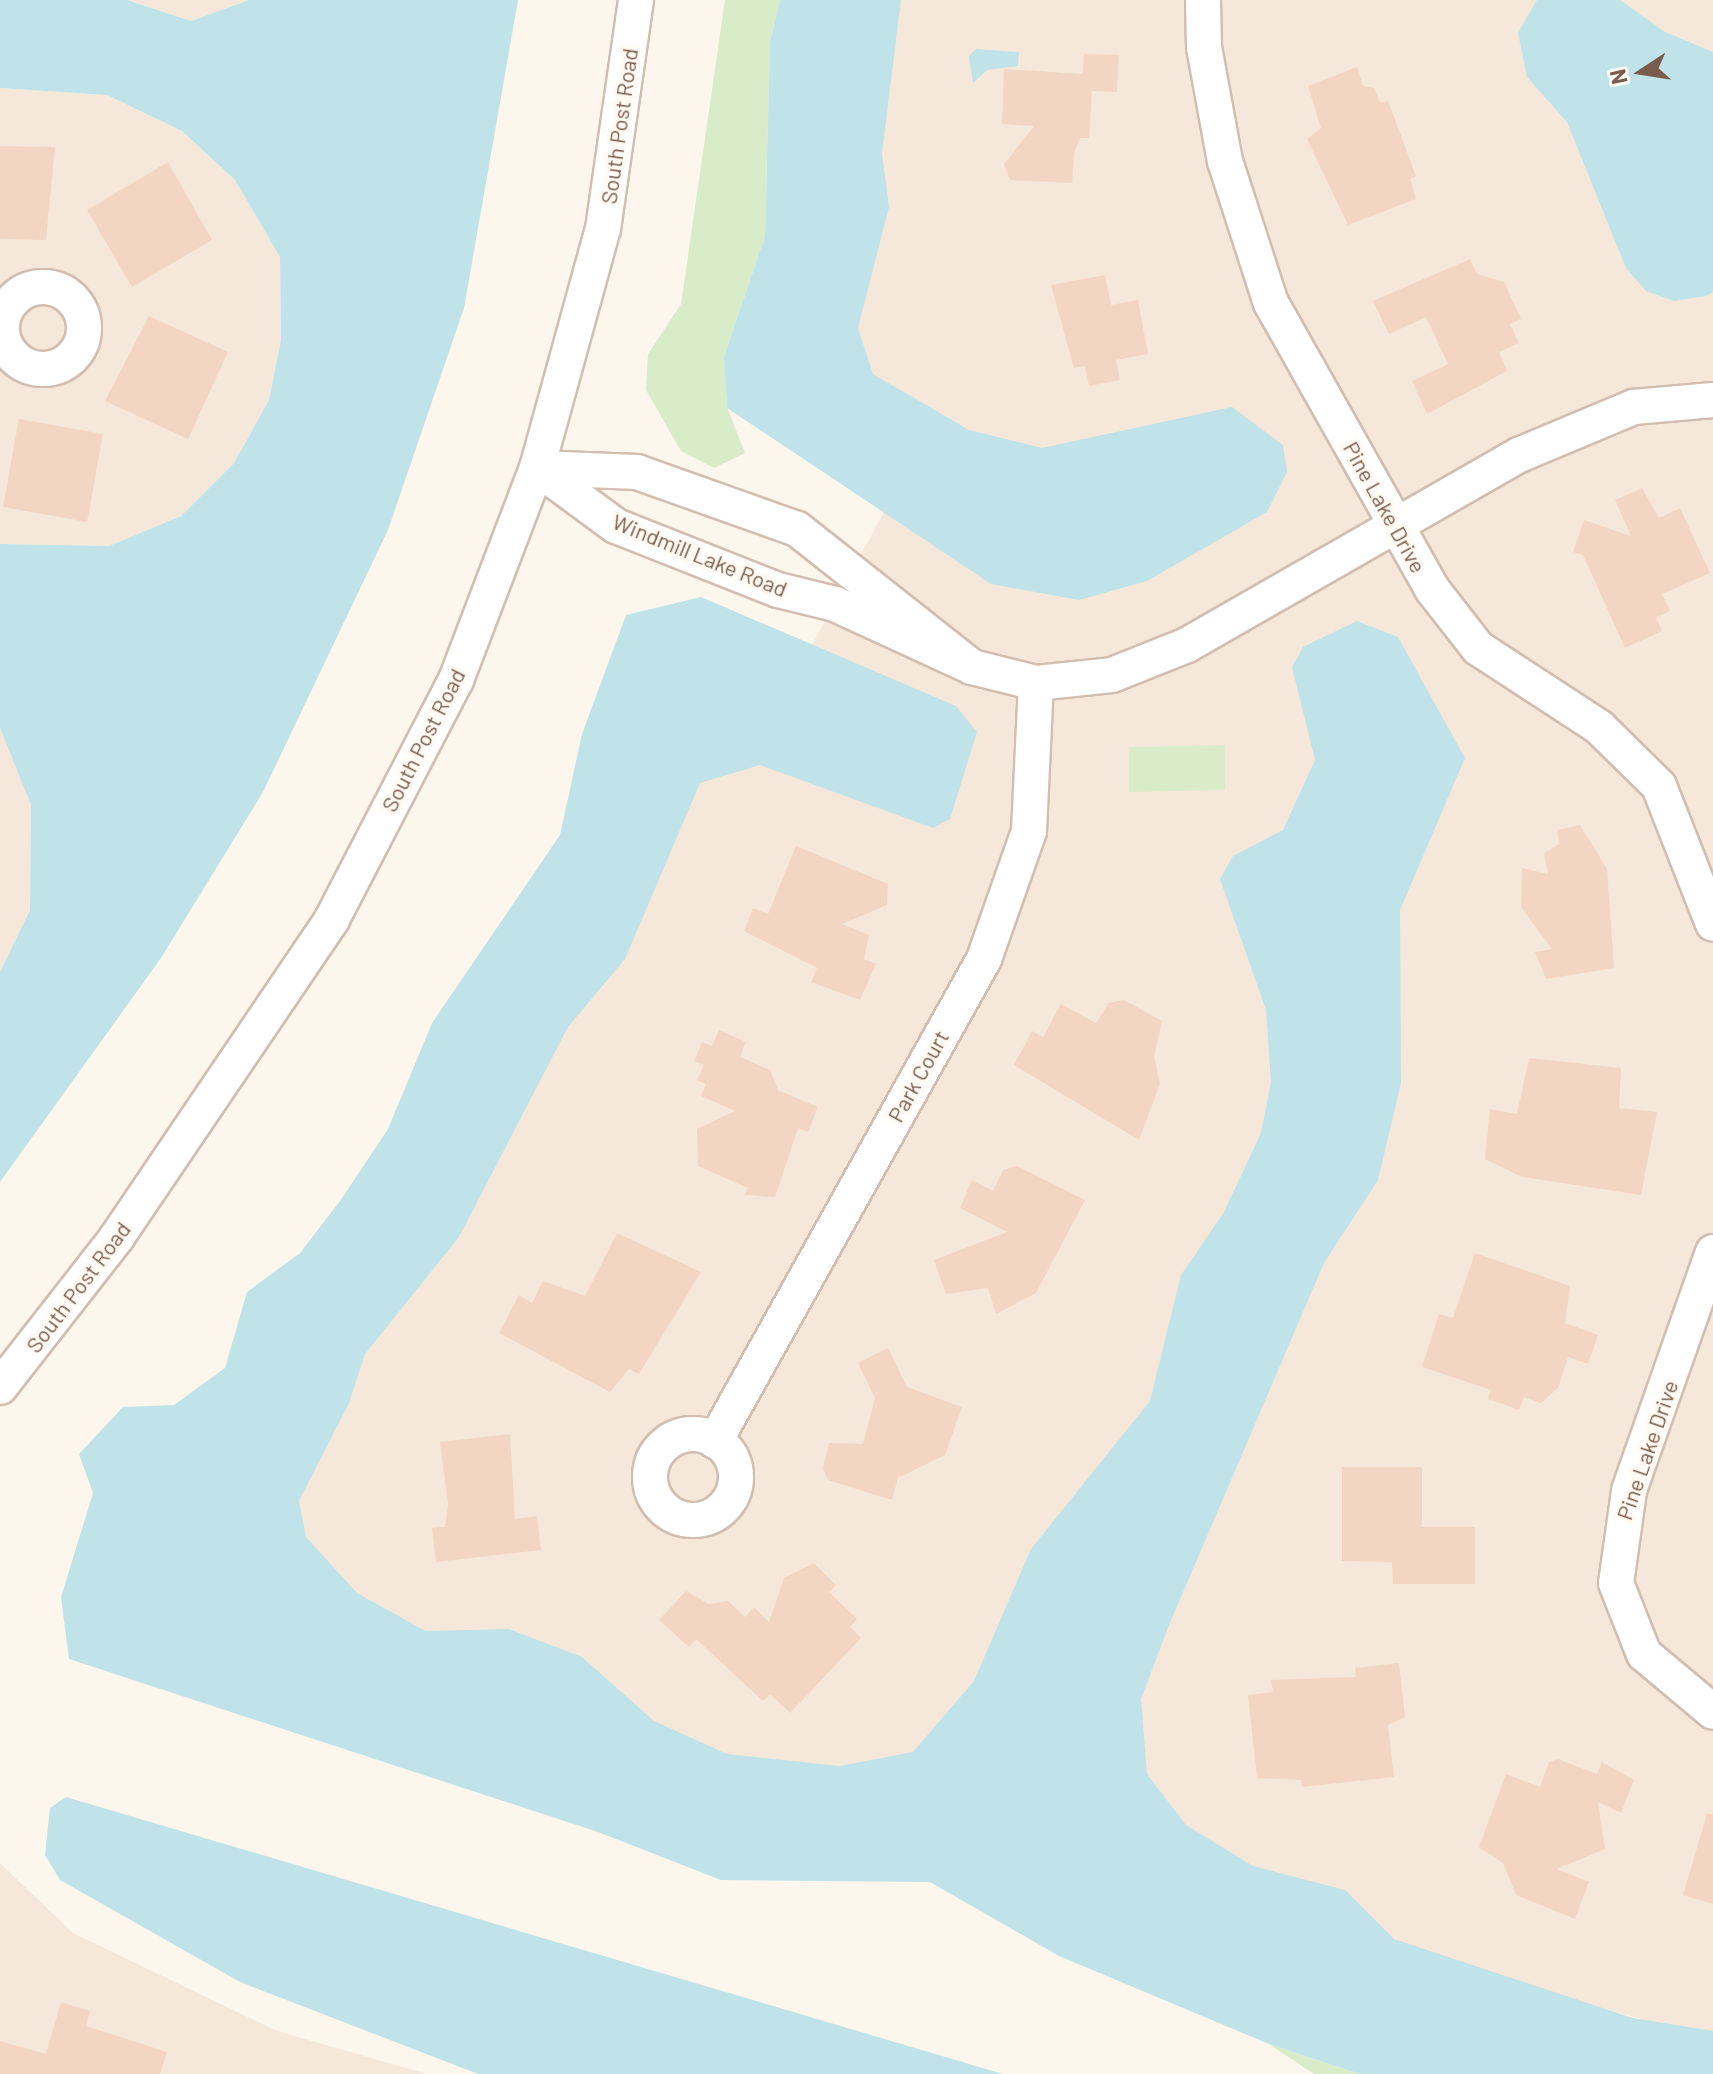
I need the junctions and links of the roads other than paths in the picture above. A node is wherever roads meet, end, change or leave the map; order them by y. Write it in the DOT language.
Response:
graph roads {
  1 [pos="636,0"];
  2 [pos="1203,0"];
  3 [pos="1713,400"];
  4 [pos="537,468"];
  5 [pos="1395,525"];
  6 [pos="972,667"];
  7 [pos="1036,683"];
  8 [pos="1713,924"];
  9 [pos="1713,1252"];
  10 [pos="0,1387"];
  11 [pos="715,1441"];
  12 [pos="1713,1712"];
  1 -- 4 [label="street, South Post Road"];
  2 -- 5 [label="street, Pine Lake Drive"];
  3 -- 5 [label="street, Windmill Lake Road"];
  4 -- 6 [label="street, Windmill Lake Road"];
  4 -- 6 [label="street, Windmill Lake Road"];
  4 -- 10 [label="street, South Post Road"];
  5 -- 7 [label="street, Windmill Lake Road"];
  5 -- 8 [label="street, Pine Lake Drive"];
  6 -- 7 [label="street, Windmill Lake Road"];
  7 -- 11 [label="street, Park Court"];
  9 -- 12 [label="street, Pine Lake Drive"];
}
